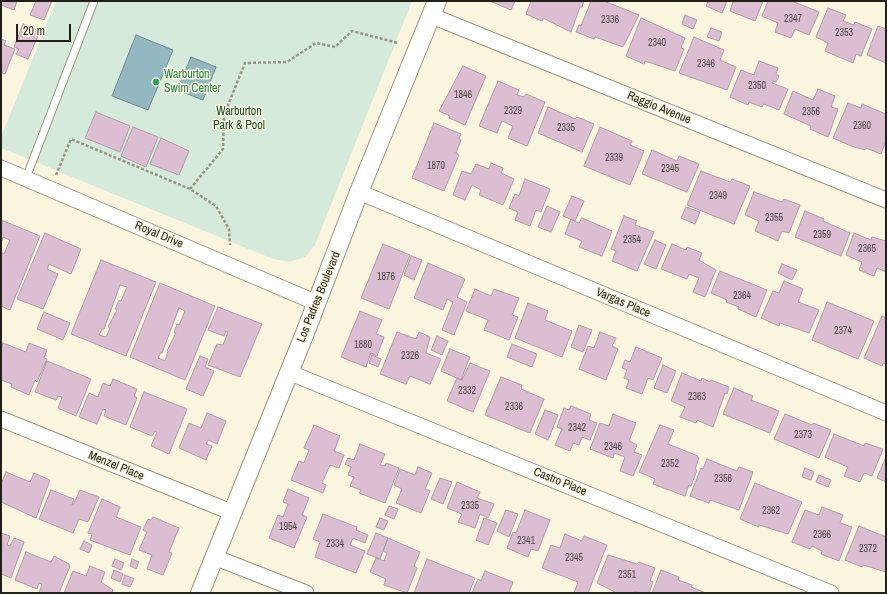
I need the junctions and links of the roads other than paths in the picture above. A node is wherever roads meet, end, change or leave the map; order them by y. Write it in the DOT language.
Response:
graph roads {
  1 [pos="94,1"];
  2 [pos="434,8"];
  3 [pos="1,168"];
  4 [pos="26,178"];
  5 [pos="359,192"];
  6 [pos="886,200"];
  7 [pos="317,304"];
  8 [pos="288,372"];
  9 [pos="886,413"];
  10 [pos="1,419"];
  11 [pos="231,512"];
  12 [pos="214,557"];
  13 [pos="200,593"];
  14 [pos="306,593"];
  15 [pos="832,593"];
  1 -- 4 [label="lane"];
  2 -- 5 [label="street, Los Padres Boulevard"];
  2 -- 6 [label="street, Raggio Avenue"];
  3 -- 4 [label="street, Royal Drive"];
  4 -- 7 [label="street, Royal Drive"];
  5 -- 7 [label="street, Los Padres Boulevard"];
  5 -- 9 [label="street, Vargas Place"];
  7 -- 8 [label="street, Los Padres Boulevard"];
  8 -- 11 [label="street, Los Padres Boulevard"];
  8 -- 15 [label="street, Castro Place"];
  10 -- 11 [label="street, Menzel Place"];
  11 -- 12 [label="street, Los Padres Boulevard"];
  12 -- 13 [label="street, Los Padres Boulevard"];
  12 -- 14 [label="street"];
}
